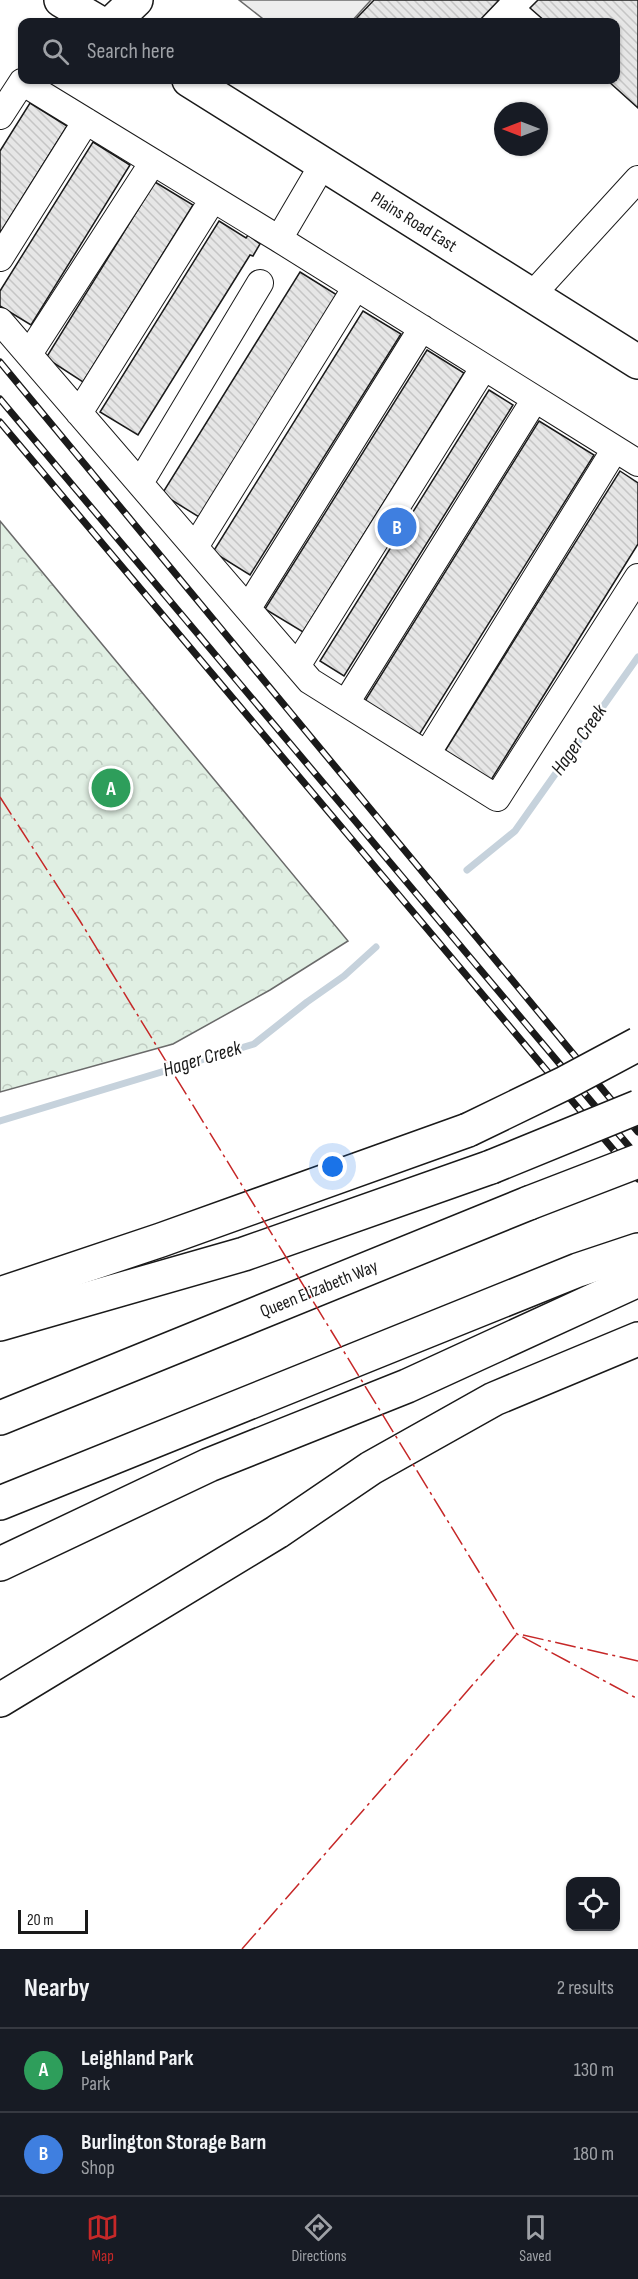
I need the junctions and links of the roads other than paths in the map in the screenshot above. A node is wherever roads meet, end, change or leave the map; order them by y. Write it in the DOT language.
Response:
graph roads {
  1 [pos="62,0"];
  2 [pos="135,0"];
  3 [pos="91,18"];
  4 [pos="118,18"];
  5 [pos="21,84"];
  6 [pos="25,84"];
  7 [pos="195,84"];
  8 [pos="0,116"];
  9 [pos="86,121"];
  10 [pos="153,162"];
  11 [pos="323,164"];
  12 [pos="638,179"];
  13 [pos="213,199"];
  14 [pos="279,239"];
  15 [pos="0,258"];
  16 [pos="260,283"];
  17 [pos="357,288"];
  18 [pos="532,295"];
  19 [pos="0,321"];
  20 [pos="422,328"];
  21 [pos="29,354"];
  22 [pos="638,362"];
  23 [pos="484,367"];
  24 [pos="535,399"];
  25 [pos="79,412"];
  26 [pos="615,449"];
  27 [pos="638,463"];
  28 [pos="140,483"];
  29 [pos="195,547"];
  30 [pos="638,577"];
  31 [pos="248,608"];
  32 [pos="297,666"];
  33 [pos="346,703"];
  34 [pos="427,754"];
  35 [pos="638,1044"];
  36 [pos="638,1071"];
  37 [pos="638,1107"];
  38 [pos="468,1130"];
  39 [pos="638,1161"];
  40 [pos="638,1250"];
  41 [pos="638,1280"];
  42 [pos="0,1294"];
  43 [pos="0,1324"];
  44 [pos="638,1339"];
  45 [pos="0,1418"];
  46 [pos="0,1503"];
  47 [pos="0,1564"];
  48 [pos="0,1700"];
  1 -- 3 [label="main road"];
  2 -- 4 [label="main road"];
  5 -- 8 [label="lane"];
  6 -- 9 [label="lane"];
  7 -- 11 [label="main road, Plains Road East"];
  9 -- 10 [label="lane"];
  9 -- 15 [label="lane"];
  10 -- 13 [label="lane"];
  10 -- 21 [label="lane"];
  11 -- 14 [label="lane"];
  11 -- 18 [label="main road, Plains Road East"];
  12 -- 18 [label="lane"];
  13 -- 14 [label="lane"];
  13 -- 25 [label="lane"];
  14 -- 17 [label="lane"];
  16 -- 28 [label="lane"];
  17 -- 20 [label="lane"];
  17 -- 29 [label="lane"];
  18 -- 22 [label="main road, Plains Road East"];
  19 -- 21 [label="lane"];
  20 -- 23 [label="lane"];
  20 -- 31 [label="lane"];
  21 -- 25 [label="lane"];
  23 -- 24 [label="lane"];
  23 -- 32 [label="lane"];
  24 -- 26 [label="lane"];
  24 -- 33 [label="lane"];
  25 -- 28 [label="lane"];
  26 -- 27 [label="lane"];
  26 -- 34 [label="lane"];
  28 -- 29 [label="lane"];
  29 -- 31 [label="lane"];
  30 -- 34 [label="lane"];
  31 -- 32 [label="lane"];
  32 -- 33 [label="lane"];
  33 -- 34 [label="lane"];
  35 -- 38 [label="main road, bridge"];
  36 -- 38 [label="main road, bridge"];
  37 -- 43 [label="main road, bridge"];
  38 -- 42 [label="main road"];
  39 -- 45 [label="main road, Queen Elizabeth Way, bridge"];
  40 -- 46 [label="main road"];
  41 -- 47 [label="main road"];
  44 -- 48 [label="main road"];
}
